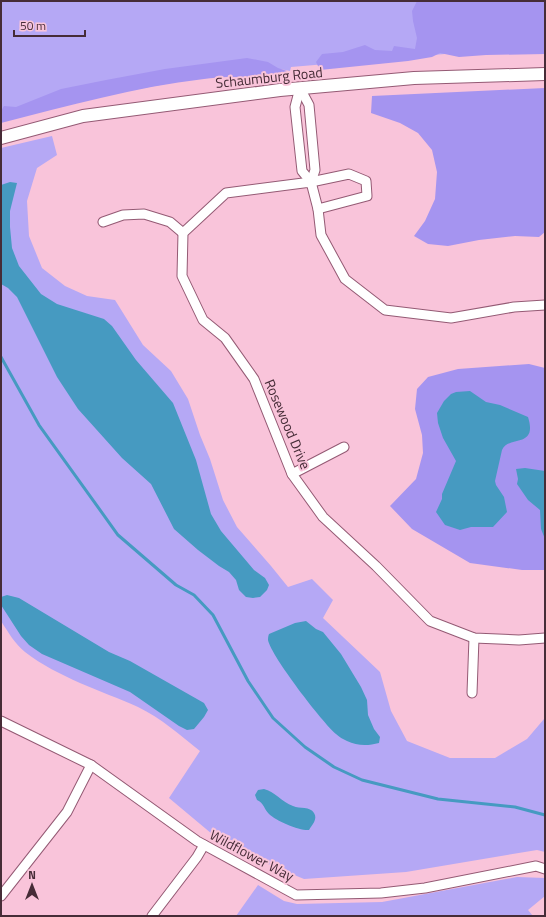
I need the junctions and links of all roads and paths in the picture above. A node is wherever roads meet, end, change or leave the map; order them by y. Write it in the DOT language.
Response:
graph roads {
  1 [pos="545,74"];
  2 [pos="300,88"];
  3 [pos="1,138"];
  4 [pos="311,182"];
  5 [pos="318,209"];
  6 [pos="103,222"];
  7 [pos="184,233"];
  8 [pos="545,305"];
  9 [pos="344,447"];
  10 [pos="292,474"];
  11 [pos="474,638"];
  12 [pos="545,638"];
  13 [pos="472,693"];
  14 [pos="1,721"];
  15 [pos="91,765"];
  16 [pos="204,845"];
  17 [pos="545,869"];
  18 [pos="1,896"];
  19 [pos="152,916"];
  1 -- 2 [label="main road, Schaumburg Road"];
  2 -- 3 [label="main road, Schaumburg Road"];
  2 -- 4 [label="street"];
  2 -- 4 [label="street"];
  4 -- 5 [label="street"];
  4 -- 5 [label="street"];
  4 -- 7 [label="street"];
  5 -- 8 [label="street"];
  6 -- 7 [label="street"];
  7 -- 10 [label="street, Rosewood Drive"];
  9 -- 10 [label="street"];
  10 -- 11 [label="street, Rosewood Drive"];
  11 -- 12 [label="street, Rosewood Drive"];
  11 -- 13 [label="street"];
  14 -- 15 [label="street, Wildflower Way"];
  15 -- 16 [label="street, Wildflower Way"];
  15 -- 18 [label="street"];
  16 -- 17 [label="street, Wildflower Way"];
  16 -- 19 [label="street"];
}
